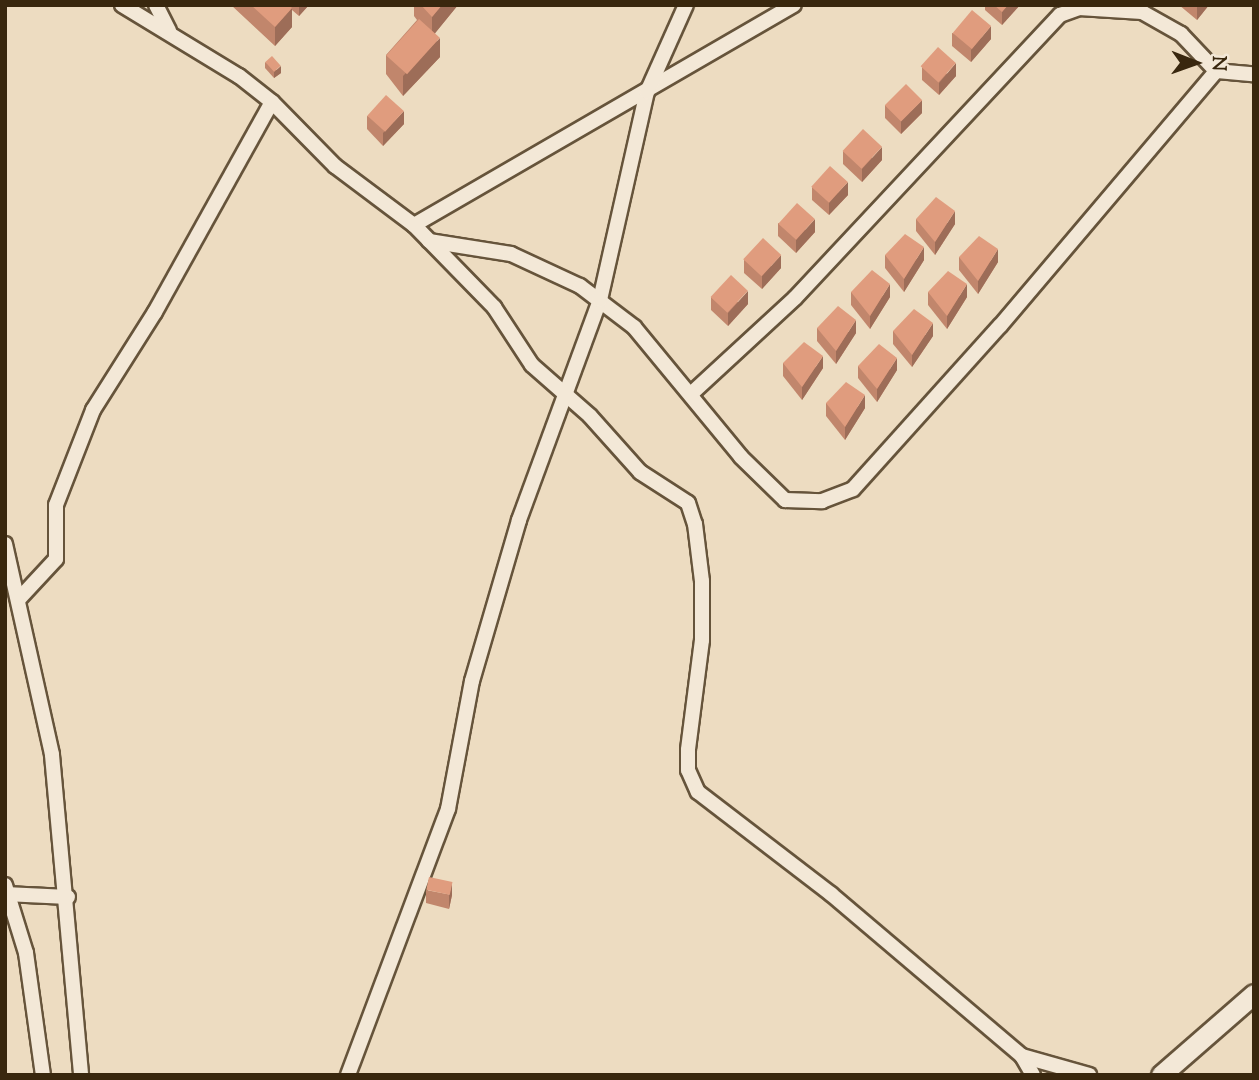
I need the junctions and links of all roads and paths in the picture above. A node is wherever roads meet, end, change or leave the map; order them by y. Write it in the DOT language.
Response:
graph roads {
  1 [pos="122,5"];
  2 [pos="156,5"];
  3 [pos="686,5"];
  4 [pos="794,5"];
  5 [pos="1085,7"];
  6 [pos="169,32"];
  7 [pos="1216,71"];
  8 [pos="1254,74"];
  9 [pos="647,92"];
  10 [pos="272,102"];
  11 [pos="414,225"];
  12 [pos="429,241"];
  13 [pos="600,300"];
  14 [pos="565,393"];
  15 [pos="692,393"];
  16 [pos="5,544"];
  17 [pos="18,600"];
  18 [pos="6,891"];
  19 [pos="68,897"];
  20 [pos="1254,994"];
  21 [pos="1022,1056"];
  22 [pos="43,1075"];
  23 [pos="81,1075"];
  24 [pos="348,1075"];
  25 [pos="1033,1075"];
  26 [pos="1089,1075"];
  27 [pos="1161,1075"];
  1 -- 6 [label="street"];
  2 -- 6 [label="street"];
  3 -- 9 [label="street"];
  4 -- 9 [label="street"];
  5 -- 7 [label="street"];
  5 -- 15 [label="street"];
  6 -- 10 [label="street"];
  7 -- 8 [label="street"];
  7 -- 15 [label="street"];
  9 -- 11 [label="street"];
  9 -- 13 [label="street"];
  10 -- 11 [label="street"];
  10 -- 17 [label="street"];
  11 -- 12 [label="street"];
  12 -- 13 [label="street"];
  12 -- 14 [label="street"];
  13 -- 14 [label="street"];
  13 -- 15 [label="street"];
  14 -- 21 [label="street"];
  14 -- 24 [label="street"];
  16 -- 17 [label="street"];
  17 -- 19 [label="street"];
  18 -- 19 [label="street"];
  18 -- 22 [label="street"];
  19 -- 23 [label="street"];
  20 -- 27 [label="main road"];
  21 -- 25 [label="street"];
  21 -- 26 [label="street"];
}
